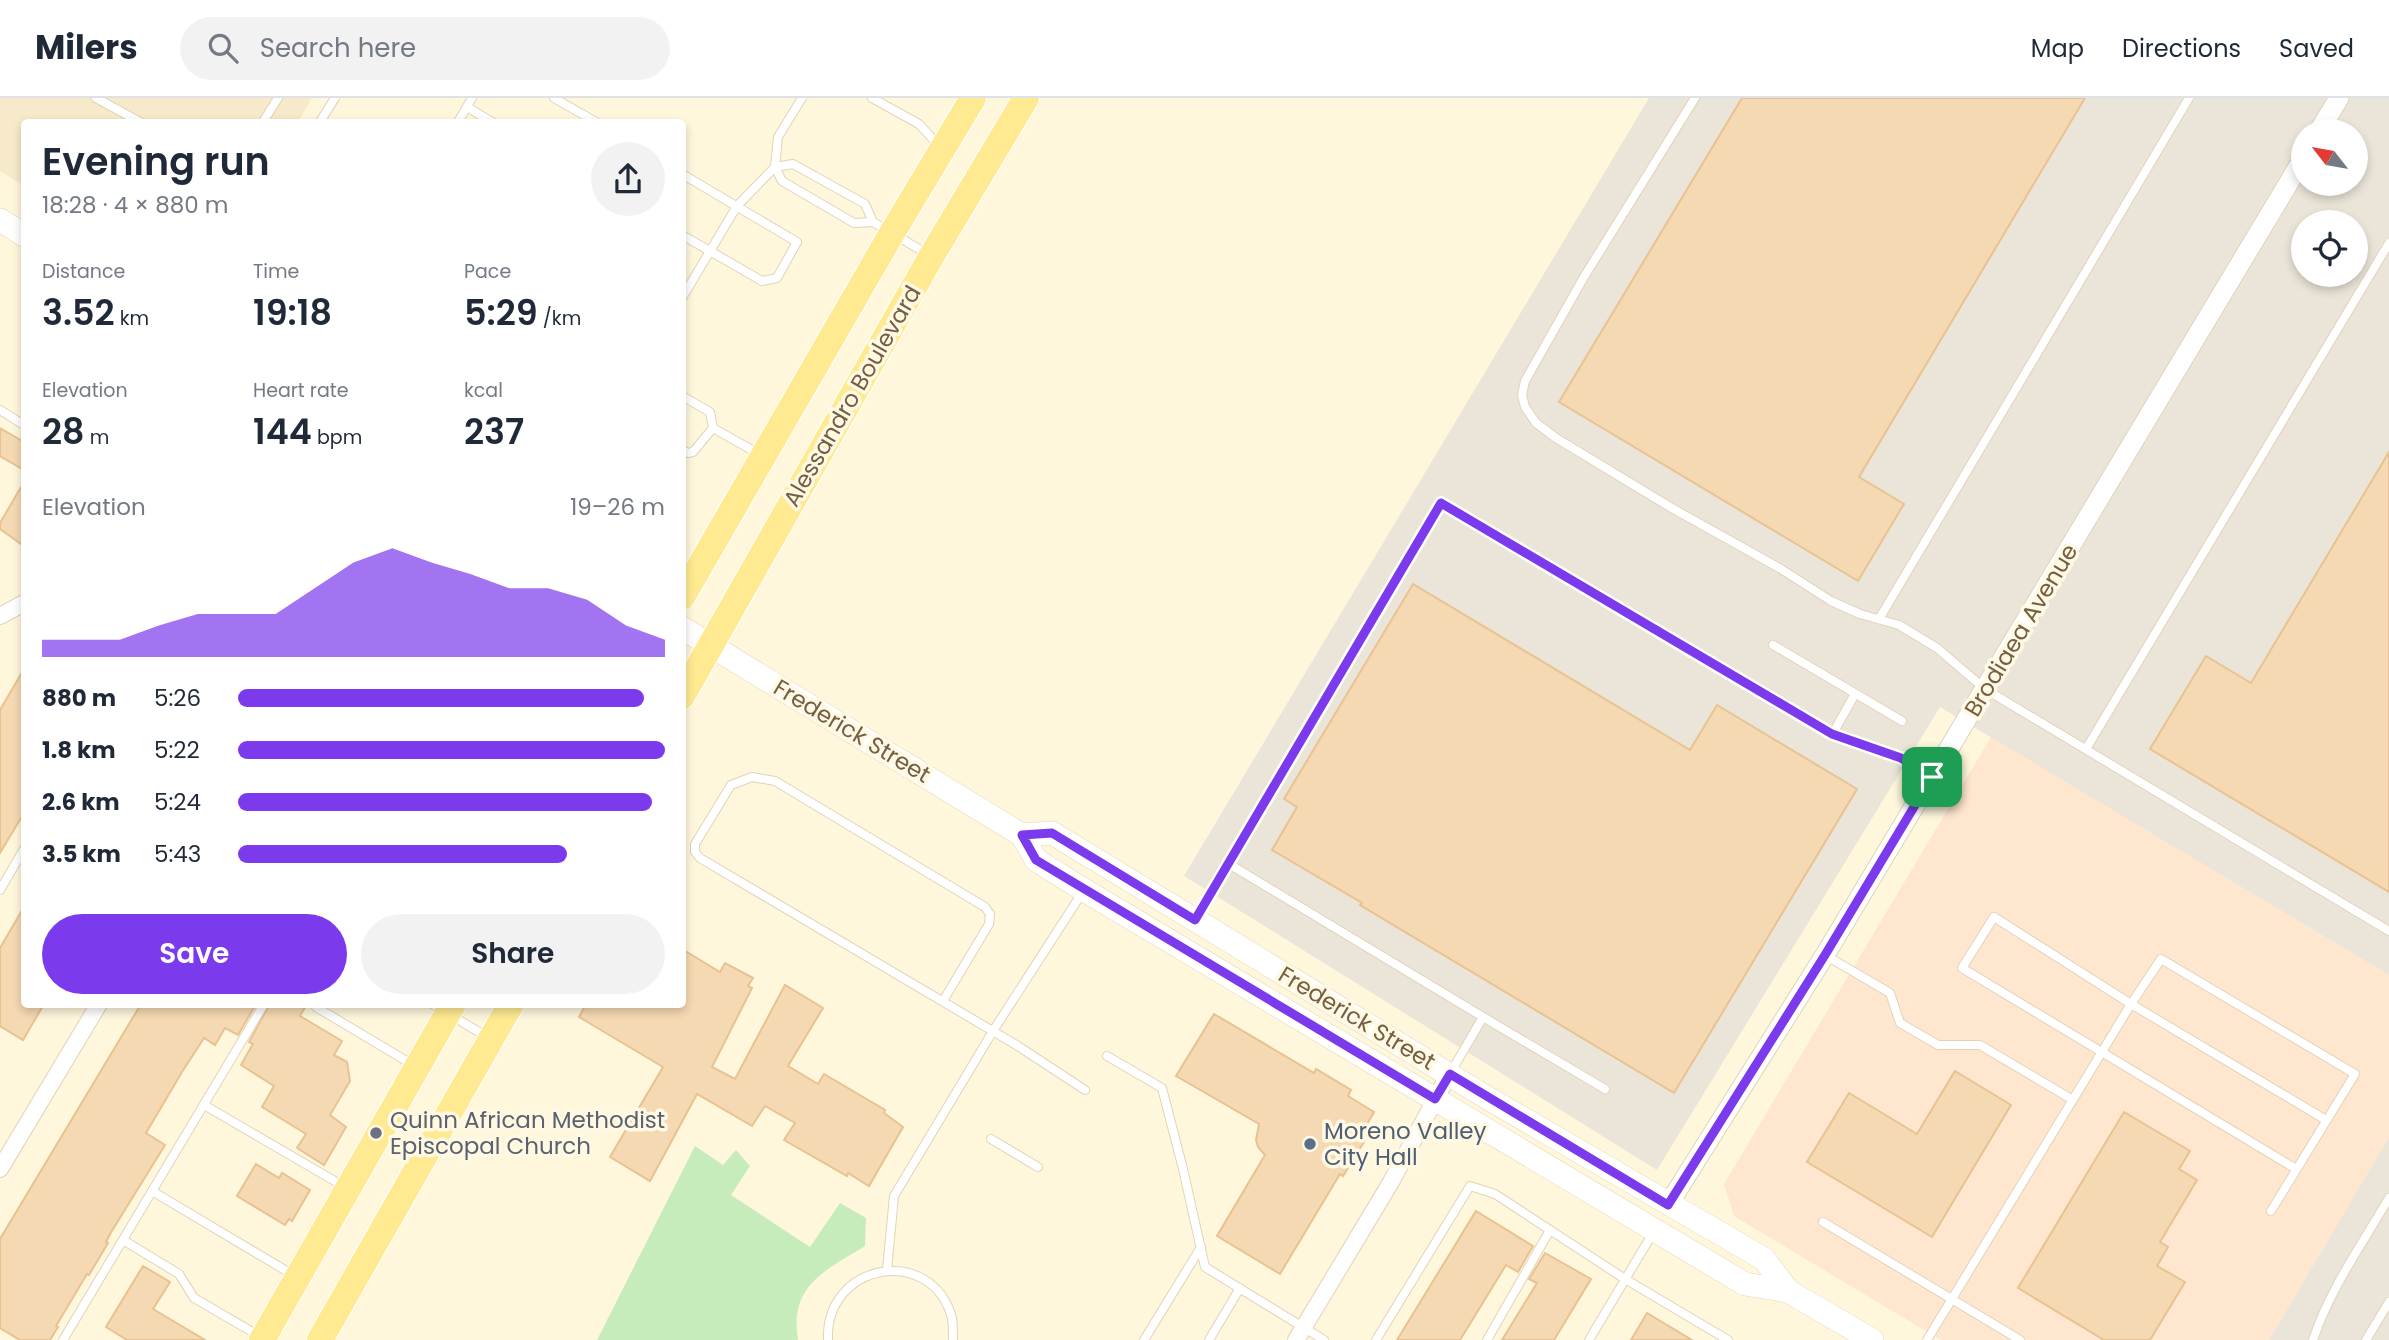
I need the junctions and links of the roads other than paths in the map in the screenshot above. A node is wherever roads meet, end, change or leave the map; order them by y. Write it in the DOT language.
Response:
graph roads {
  1 [pos="96,98"];
  2 [pos="278,98"];
  3 [pos="335,98"];
  4 [pos="472,98"];
  5 [pos="554,98"];
  6 [pos="802,98"];
  7 [pos="872,98"];
  8 [pos="973,98"];
  9 [pos="1026,98"];
  10 [pos="1695,98"];
  11 [pos="2189,98"];
  12 [pos="2339,98"];
  13 [pos="467,107"];
  14 [pos="134,119"];
  15 [pos="266,119"];
  16 [pos="322,119"];
  17 [pos="460,119"];
  18 [pos="487,119"];
  19 [pos="591,119"];
  20 [pos="2326,119"];
  21 [pos="942,149"];
  22 [pos="775,167"];
  23 [pos="686,176"];
  24 [pos="2291,179"];
  25 [pos="737,206"];
  26 [pos="0,220"];
  27 [pos="883,228"];
  28 [pos="21,233"];
  29 [pos="686,237"];
  30 [pos="2389,243"];
  31 [pos="710,251"];
  32 [pos="931,257"];
  33 [pos="686,291"];
  34 [pos="686,398"];
  35 [pos="0,410"];
  36 [pos="21,423"];
  37 [pos="713,428"];
  38 [pos="686,452"];
  39 [pos="764,456"];
  40 [pos="686,590"];
  41 [pos="21,604"];
  42 [pos="0,616"];
  43 [pos="1879,619"];
  44 [pos="686,630"];
  45 [pos="711,645"];
  46 [pos="1773,645"];
  47 [pos="686,689"];
  48 [pos="1985,689"];
  49 [pos="1855,694"];
  50 [pos="1902,721"];
  51 [pos="1832,734"];
  52 [pos="2086,749"];
  53 [pos="1932,777"];
  54 [pos="1022,835"];
  55 [pos="21,854"];
  56 [pos="1228,864"];
  57 [pos="0,890"];
  58 [pos="1084,890"];
  59 [pos="1195,920"];
  60 [pos="2389,931"];
  61 [pos="1825,955"];
  62 [pos="1269,964"];
  63 [pos="943,1001"];
  64 [pos="2132,1004"];
  65 [pos="97,1008"];
  66 [pos="262,1008"];
  67 [pos="318,1008"];
  68 [pos="444,1008"];
  69 [pos="445,1008"];
  70 [pos="509,1008"];
  71 [pos="1483,1017"];
  72 [pos="993,1031"];
  73 [pos="491,1040"];
  74 [pos="2102,1052"];
  75 [pos="1107,1056"];
  76 [pos="417,1068"];
  77 [pos="1450,1074"];
  78 [pos="1605,1089"];
  79 [pos="1085,1090"];
  80 [pos="1435,1099"];
  81 [pos="2073,1100"];
  82 [pos="204,1105"];
  83 [pos="2326,1120"];
  84 [pos="991,1139"];
  85 [pos="1038,1167"];
  86 [pos="0,1169"];
  87 [pos="2296,1169"];
  88 [pos="348,1189"];
  89 [pos="152,1191"];
  90 [pos="2389,1198"];
  91 [pos="1668,1205"];
  92 [pos="2271,1211"];
  93 [pos="2385,1214"];
  94 [pos="1823,1222"];
  95 [pos="1550,1230"];
  96 [pos="1654,1231"];
  97 [pos="123,1240"];
  98 [pos="1201,1247"];
  99 [pos="887,1270"];
  100 [pos="298,1278"];
  101 [pos="1625,1279"];
  102 [pos="1240,1288"];
  103 [pos="1788,1291"];
  104 [pos="1952,1299"];
  105 [pos="2389,1302"];
  106 [pos="1300,1334"];
  107 [pos="263,1339"];
  108 [pos="63,1340"];
  109 [pos="320,1340"];
  110 [pos="828,1340"];
  111 [pos="953,1340"];
  112 [pos="1144,1340"];
  113 [pos="1209,1340"];
  114 [pos="1324,1340"];
  115 [pos="1376,1340"];
  116 [pos="1488,1340"];
  117 [pos="1589,1340"];
  118 [pos="1728,1340"];
  119 [pos="1872,1340"];
  120 [pos="1927,1340"];
  121 [pos="2020,1340"];
  122 [pos="2313,1340"];
  123 [pos="2366,1340"];
  1 -- 14 [label="lane"];
  2 -- 15 [label="lane"];
  3 -- 16 [label="lane"];
  4 -- 13 [label="lane"];
  5 -- 19 [label="lane"];
  6 -- 22 [label="lane"];
  7 -- 21 [label="lane"];
  8 -- 21 [label="main road, Alessandro Boulevard"];
  9 -- 32 [label="main road, Alessandro Boulevard"];
  10 -- 43 [label="lane"];
  11 -- 43 [label="lane"];
  12 -- 20 [label="street"];
  13 -- 17 [label="lane"];
  13 -- 18 [label="lane"];
  21 -- 27 [label="main road, Alessandro Boulevard"];
  22 -- 25 [label="lane"];
  22 -- 27 [label="lane"];
  22 -- 27 [label="lane"];
  23 -- 25 [label="lane"];
  24 -- 48 [label="street, Brodiaea Avenue"];
  25 -- 31 [label="lane"];
  25 -- 31 [label="lane"];
  26 -- 28 [label="main road"];
  27 -- 32 [label="lane"];
  27 -- 39 [label="main road, Alessandro Boulevard"];
  29 -- 31 [label="lane"];
  30 -- 52 [label="lane"];
  31 -- 33 [label="lane"];
  32 -- 45 [label="main road, Alessandro Boulevard"];
  34 -- 37 [label="lane"];
  35 -- 36 [label="lane"];
  37 -- 38 [label="lane"];
  37 -- 39 [label="lane"];
  39 -- 40 [label="main road, Alessandro Boulevard"];
  41 -- 42 [label="street"];
  43 -- 48 [label="lane"];
  44 -- 45 [label="main road, Frederick Street"];
  45 -- 47 [label="main road, Alessandro Boulevard"];
  45 -- 54 [label="main road, Frederick Street"];
  46 -- 49 [label="lane"];
  48 -- 52 [label="lane"];
  48 -- 53 [label="street, Brodiaea Avenue"];
  49 -- 50 [label="lane"];
  49 -- 51 [label="lane"];
  51 -- 53 [label="lane"];
  51 -- 56 [label="lane"];
  52 -- 60 [label="lane"];
  53 -- 61 [label="street, Brodiaea Avenue"];
  54 -- 58 [label="main road, Frederick Street"];
  54 -- 59 [label="main road, Frederick Street"];
  55 -- 57 [label="lane"];
  56 -- 59 [label="lane"];
  56 -- 71 [label="lane"];
  58 -- 62 [label="main road"];
  58 -- 72 [label="lane"];
  58 -- 80 [label="main road, Frederick Street"];
  59 -- 62 [label="main road, Frederick Street"];
  61 -- 81 [label="lane"];
  61 -- 91 [label="street, Brodiaea Avenue"];
  62 -- 77 [label="main road, Frederick Street"];
  63 -- 63 [label="lane"];
  63 -- 72 [label="lane"];
  64 -- 74 [label="lane"];
  64 -- 74 [label="lane"];
  64 -- 83 [label="lane"];
  64 -- 83 [label="lane"];
  65 -- 86 [label="street"];
  66 -- 82 [label="lane"];
  67 -- 76 [label="lane"];
  68 -- 76 [label="main road"];
  69 -- 73 [label="lane"];
  70 -- 73 [label="main road"];
  71 -- 77 [label="lane"];
  71 -- 78 [label="lane"];
  72 -- 79 [label="lane"];
  72 -- 99 [label="lane"];
  73 -- 109 [label="main road"];
  74 -- 81 [label="lane"];
  74 -- 87 [label="lane"];
  75 -- 98 [label="lane"];
  76 -- 88 [label="main road"];
  77 -- 80 [label="street"];
  77 -- 91 [label="main road, Frederick Street"];
  80 -- 96 [label="main road, Frederick Street"];
  80 -- 106 [label="street"];
  81 -- 104 [label="lane"];
  82 -- 88 [label="lane"];
  82 -- 89 [label="lane"];
  83 -- 87 [label="lane"];
  84 -- 85 [label="lane"];
  87 -- 92 [label="lane"];
  88 -- 100 [label="main road"];
  89 -- 97 [label="lane"];
  89 -- 100 [label="lane"];
  90 -- 93 [label="lane"];
  91 -- 103 [label="main road, Frederick Street"];
  93 -- 122 [label="lane"];
  94 -- 104 [label="lane"];
  95 -- 101 [label="lane"];
  95 -- 115 [label="lane"];
  95 -- 116 [label="lane"];
  96 -- 101 [label="lane"];
  96 -- 103 [label="main road, Frederick Street"];
  97 -- 107 [label="lane"];
  97 -- 108 [label="lane"];
  98 -- 102 [label="lane"];
  98 -- 112 [label="lane"];
  99 -- 110 [label="lane"];
  99 -- 111 [label="lane"];
  100 -- 107 [label="main road"];
  101 -- 117 [label="lane"];
  101 -- 118 [label="lane"];
  102 -- 106 [label="lane"];
  102 -- 113 [label="lane"];
  103 -- 119 [label="main road, Frederick Street"];
  104 -- 120 [label="lane"];
  104 -- 121 [label="lane"];
  105 -- 123 [label="lane"];
  106 -- 114 [label="lane"];
}
